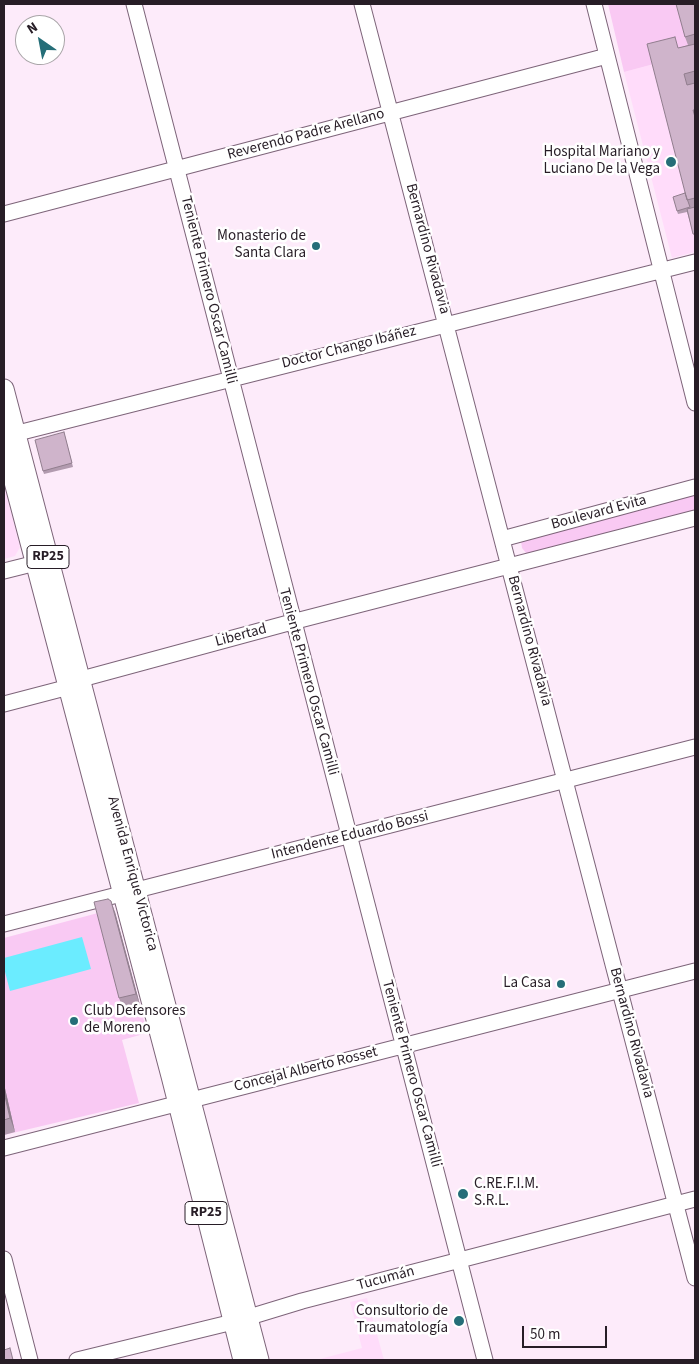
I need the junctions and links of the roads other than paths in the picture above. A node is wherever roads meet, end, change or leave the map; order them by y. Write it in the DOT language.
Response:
graph roads {
  1 [pos="134,4"];
  2 [pos="362,4"];
  3 [pos="594,4"];
  4 [pos="607,56"];
  5 [pos="391,113"];
  6 [pos="176,169"];
  7 [pos="4,214"];
  8 [pos="695,262"];
  9 [pos="661,271"];
  10 [pos="446,324"];
  11 [pos="230,378"];
  12 [pos="4,389"];
  13 [pos="695,403"];
  14 [pos="8,438"];
  15 [pos="695,487"];
  16 [pos="695,518"];
  17 [pos="502,539"];
  18 [pos="36,563"];
  19 [pos="509,566"];
  20 [pos="4,571"];
  21 [pos="292,622"];
  22 [pos="75,684"];
  23 [pos="4,704"];
  24 [pos="695,747"];
  25 [pos="565,781"];
  26 [pos="349,836"];
  27 [pos="129,891"];
  28 [pos="4,924"];
  29 [pos="695,971"];
  30 [pos="620,990"];
  31 [pos="404,1046"];
  32 [pos="185,1101"];
  33 [pos="4,1148"];
  34 [pos="695,1199"];
  35 [pos="675,1204"];
  36 [pos="4,1259"];
  37 [pos="459,1260"];
  38 [pos="695,1278"];
  39 [pos="240,1319"];
  40 [pos="30,1360"];
  41 [pos="77,1360"];
  42 [pos="243,1360"];
  43 [pos="259,1360"];
  44 [pos="485,1360"];
  1 -- 6 [label="street, Teniente Primero Oscar Camilli"];
  2 -- 5 [label="street, Bernardino Rivadavia"];
  3 -- 4 [label="street"];
  4 -- 5 [label="street, Reverendo Padre Arellano"];
  4 -- 9 [label="street"];
  5 -- 6 [label="street, Reverendo Padre Arellano"];
  5 -- 10 [label="street, Bernardino Rivadavia"];
  6 -- 7 [label="street, Reverendo Padre Arellano"];
  6 -- 11 [label="street, Teniente Primero Oscar Camilli"];
  8 -- 9 [label="street, Doctor Chango Ibáñez"];
  9 -- 10 [label="street, Doctor Chango Ibáñez"];
  9 -- 13 [label="street"];
  10 -- 11 [label="street, Doctor Chango Ibáñez"];
  10 -- 17 [label="street, Bernardino Rivadavia"];
  11 -- 14 [label="street, Doctor Chango Ibáñez"];
  11 -- 21 [label="street, Teniente Primero Oscar Camilli"];
  12 -- 14 [label="main road, Avenida Enrique Victorica / RP25"];
  14 -- 18 [label="main road, Avenida Enrique Victorica / RP25"];
  14 -- 22 [label="main road, Avenida Enrique Victorica / RP25"];
  15 -- 17 [label="street, Boulevard Evita"];
  16 -- 19 [label="street, Boulevard Evita"];
  17 -- 19 [label="street, Bernardino Rivadavia"];
  18 -- 20 [label="street"];
  18 -- 22 [label="main road, Avenida Enrique Victorica / RP25"];
  19 -- 21 [label="street, Libertad"];
  19 -- 25 [label="street, Bernardino Rivadavia"];
  21 -- 22 [label="street, Libertad"];
  21 -- 26 [label="street, Teniente Primero Oscar Camilli"];
  22 -- 23 [label="street, Libertad"];
  22 -- 27 [label="main road, Avenida Enrique Victorica / RP25"];
  24 -- 25 [label="street, Intendente Eduardo Bossi"];
  25 -- 26 [label="street, Intendente Eduardo Bossi"];
  25 -- 30 [label="street, Bernardino Rivadavia"];
  26 -- 27 [label="street, Intendente Eduardo Bossi"];
  26 -- 31 [label="street, Teniente Primero Oscar Camilli"];
  27 -- 28 [label="street, Intendente Eduardo Bossi"];
  27 -- 32 [label="main road, Avenida Enrique Victorica / RP25"];
  29 -- 30 [label="street, Concejal Alberto Rosset"];
  30 -- 31 [label="street, Concejal Alberto Rosset"];
  30 -- 35 [label="street, Bernardino Rivadavia"];
  31 -- 32 [label="street, Concejal Alberto Rosset"];
  31 -- 37 [label="street, Teniente Primero Oscar Camilli"];
  32 -- 33 [label="street, Concejal Alberto Rosset"];
  32 -- 39 [label="main road, Avenida Enrique Victorica / RP25"];
  34 -- 35 [label="street, Tucumán"];
  35 -- 37 [label="street, Tucumán"];
  35 -- 38 [label="street, Bernardino Rivadavia"];
  36 -- 40 [label="street"];
  37 -- 39 [label="street, Tucumán"];
  37 -- 44 [label="street, Teniente Primero Oscar Camilli"];
  39 -- 41 [label="street, Tucumán"];
  39 -- 42 [label="main road, Avenida Enrique Victorica / RP25"];
  39 -- 43 [label="main road, Avenida Enrique Victorica / RP25"];
}
